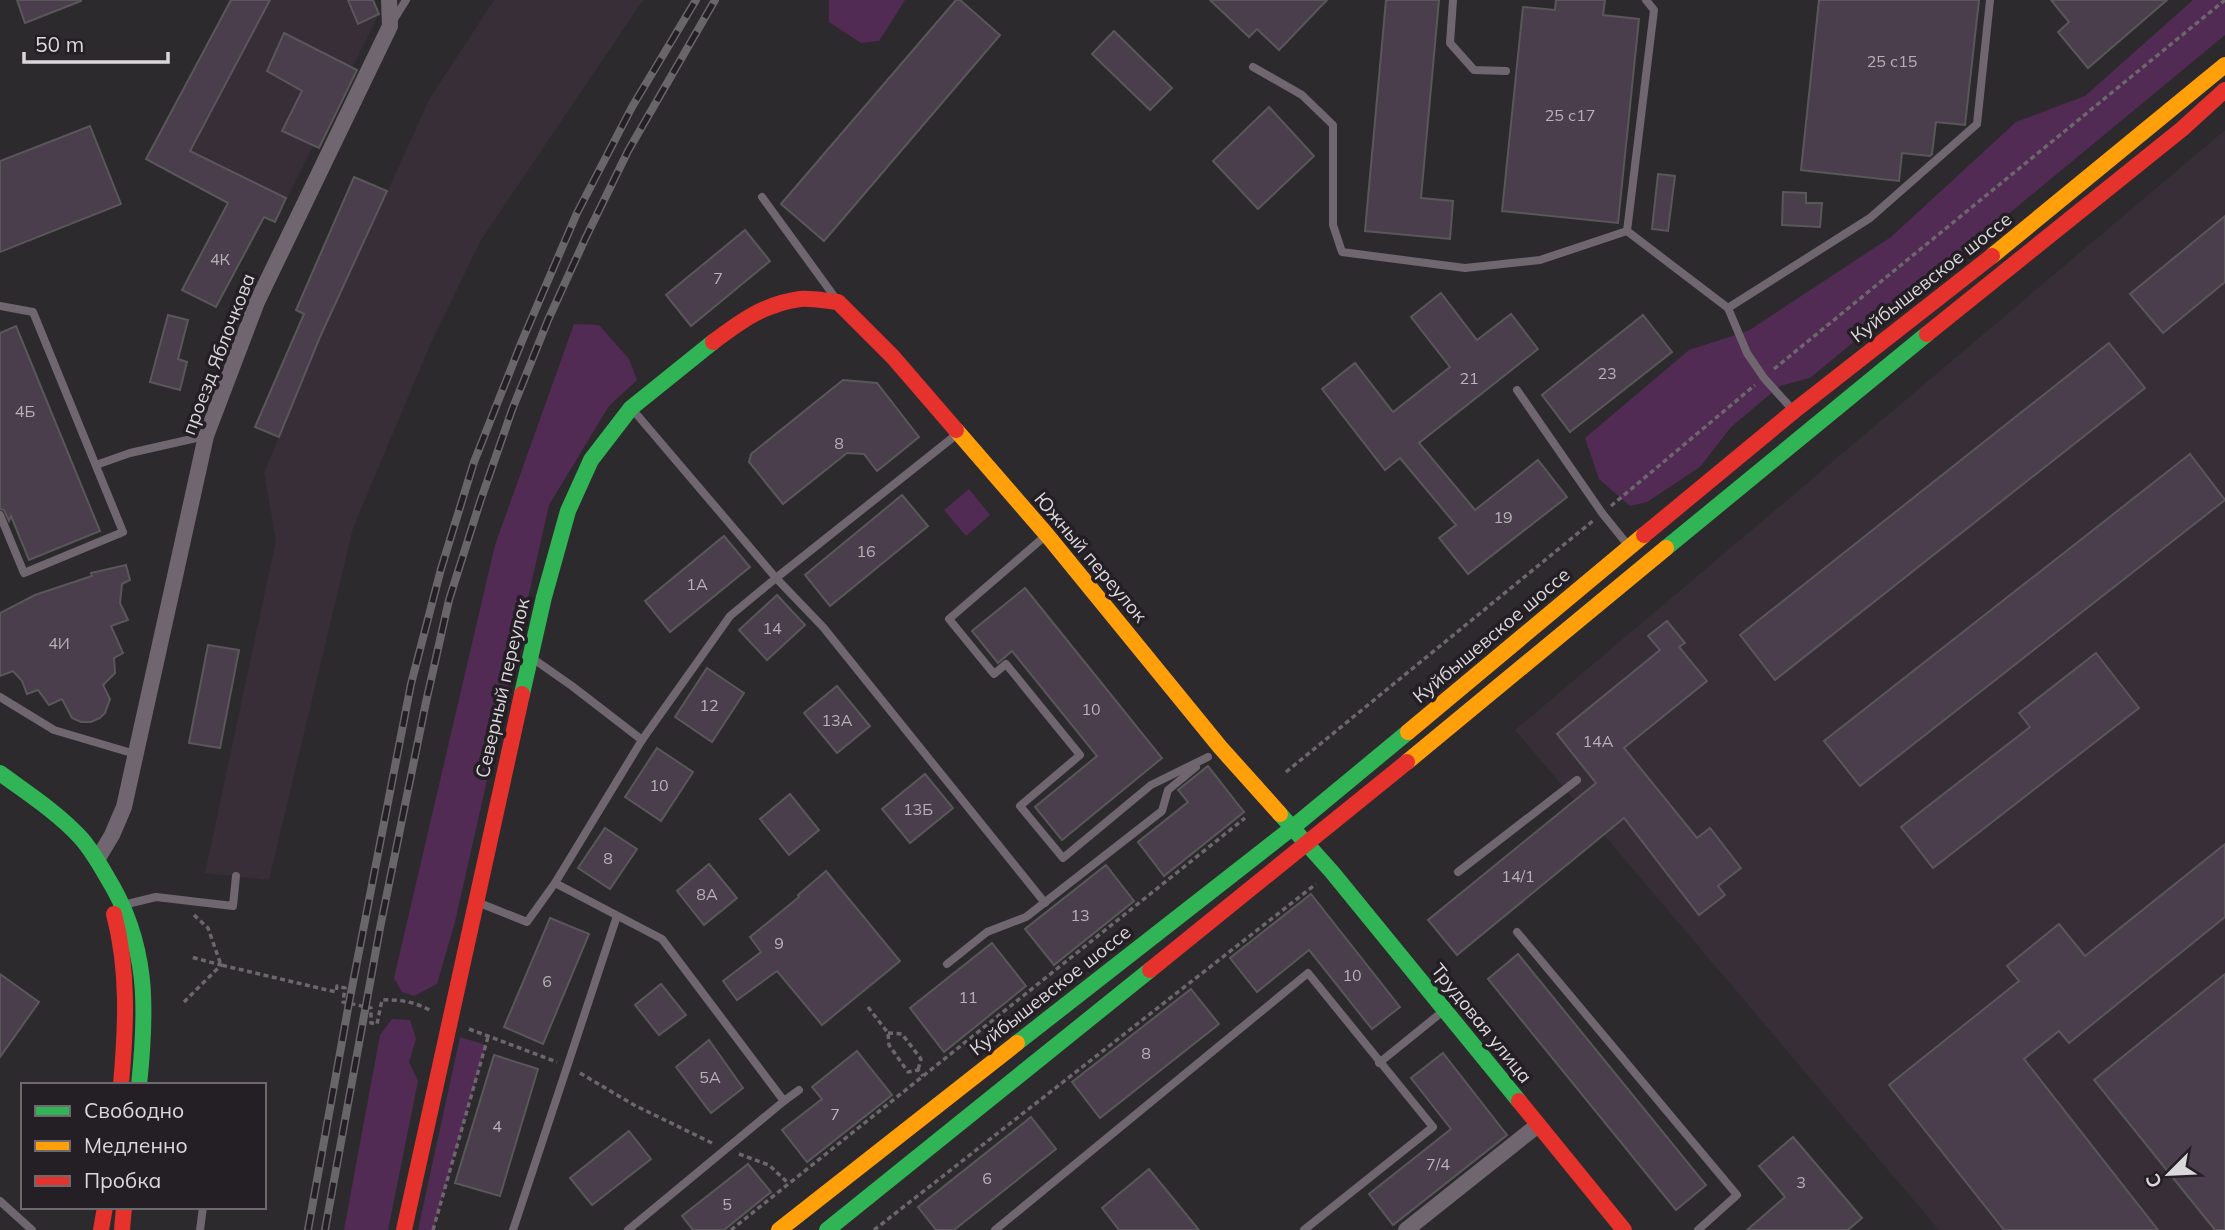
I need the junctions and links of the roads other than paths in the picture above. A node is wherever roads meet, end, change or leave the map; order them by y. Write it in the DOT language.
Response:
graph roads {
  1 [pos="389,0"];
  2 [pos="406,0"];
  3 [pos="1454,0"];
  4 [pos="1646,0"];
  5 [pos="1990,0"];
  6 [pos="390,26"];
  7 [pos="2225,65"];
  8 [pos="1253,67"];
  9 [pos="1506,71"];
  10 [pos="2223,96"];
  11 [pos="762,197"];
  12 [pos="1627,231"];
  13 [pos="838,302"];
  14 [pos="0,306"];
  15 [pos="1728,308"];
  16 [pos="1517,390"];
  17 [pos="631,408"];
  18 [pos="1794,411"];
  19 [pos="958,433"];
  20 [pos="206,436"];
  21 [pos="96,464"];
  22 [pos="0,515"];
  23 [pos="1047,536"];
  24 [pos="1629,548"];
  25 [pos="776,578"];
  26 [pos="530,657"];
  27 [pos="0,697"];
  28 [pos="642,740"];
  29 [pos="1214,752"];
  30 [pos="135,754"];
  31 [pos="0,774"];
  32 [pos="1577,780"];
  33 [pos="1292,828"];
  34 [pos="1306,844"];
  35 [pos="97,860"];
  36 [pos="1458,872"];
  37 [pos="236,876"];
  38 [pos="555,883"];
  39 [pos="476,901"];
  40 [pos="1045,903"];
  41 [pos="124,905"];
  42 [pos="617,916"];
  43 [pos="1517,932"];
  44 [pos="947,964"];
  45 [pos="1444,1010"];
  46 [pos="1379,1063"];
  47 [pos="121,1083"];
  48 [pos="139,1083"];
  49 [pos="799,1090"];
  50 [pos="784,1101"];
  51 [pos="1538,1125"];
  52 [pos="0,1202"];
  53 [pos="105,1209"];
  54 [pos="124,1209"];
  55 [pos="203,1209"];
  56 [pos="32,1230"];
  57 [pos="101,1230"];
  58 [pos="122,1230"];
  59 [pos="200,1230"];
  60 [pos="404,1230"];
  61 [pos="513,1230"];
  62 [pos="628,1230"];
  63 [pos="779,1230"];
  64 [pos="827,1230"];
  65 [pos="995,1230"];
  66 [pos="1304,1230"];
  67 [pos="1406,1230"];
  68 [pos="1624,1230"];
  69 [pos="1698,1230"];
  1 -- 6 [label="street, проезд Яблочкова"];
  2 -- 6 [label="lane"];
  3 -- 9 [label="lane"];
  4 -- 12 [label="lane"];
  5 -- 15 [label="lane"];
  6 -- 20 [label="street, проезд Яблочкова"];
  7 -- 18 [label="main road, Куйбышевское шоссе"];
  8 -- 12 [label="lane"];
  10 -- 34 [label="main road"];
  11 -- 13 [label="lane"];
  12 -- 15 [label="lane"];
  13 -- 17 [label="main road, Северный переулок"];
  13 -- 19 [label="main road, Южный переулок"];
  14 -- 21 [label="lane"];
  15 -- 18 [label="lane"];
  16 -- 24 [label="lane"];
  17 -- 25 [label="lane"];
  17 -- 26 [label="main road, Северный переулок"];
  18 -- 24 [label="main road, Куйбышевское шоссе"];
  19 -- 23 [label="main road, Южный переулок"];
  19 -- 25 [label="lane"];
  20 -- 21 [label="lane"];
  20 -- 30 [label="street, проезд Яблочкова"];
  21 -- 22 [label="lane"];
  23 -- 29 [label="main road, Южный переулок"];
  23 -- 29 [label="lane"];
  24 -- 33 [label="main road, Куйбышевское шоссе"];
  25 -- 28 [label="lane"];
  25 -- 40 [label="lane"];
  26 -- 28 [label="lane"];
  26 -- 39 [label="main road, Северный переулок"];
  27 -- 30 [label="lane"];
  28 -- 38 [label="lane"];
  29 -- 33 [label="main road, Южный переулок"];
  29 -- 40 [label="lane"];
  30 -- 35 [label="street, проезд Яблочкова"];
  31 -- 35 [label="main road"];
  32 -- 36 [label="lane"];
  33 -- 34 [label="main road, Южный переулок"];
  33 -- 63 [label="main road, Куйбышевское шоссе"];
  34 -- 45 [label="main road, Трудовая улица"];
  34 -- 64 [label="main road"];
  35 -- 41 [label="main road"];
  35 -- 47 [label="main road"];
  37 -- 41 [label="lane"];
  38 -- 39 [label="lane"];
  38 -- 42 [label="lane"];
  39 -- 60 [label="main road, Северный переулок"];
  40 -- 44 [label="lane"];
  41 -- 48 [label="main road"];
  42 -- 50 [label="lane"];
  42 -- 61 [label="lane"];
  43 -- 69 [label="lane"];
  45 -- 46 [label="lane"];
  45 -- 51 [label="main road, Трудовая улица"];
  46 -- 65 [label="lane"];
  46 -- 66 [label="lane"];
  49 -- 50 [label="lane"];
  50 -- 62 [label="lane"];
  51 -- 67 [label="street"];
  51 -- 68 [label="main road, Трудовая улица"];
  52 -- 56 [label="lane"];
  53 -- 57 [label="main road"];
  54 -- 58 [label="main road"];
  55 -- 59 [label="lane"];
}
